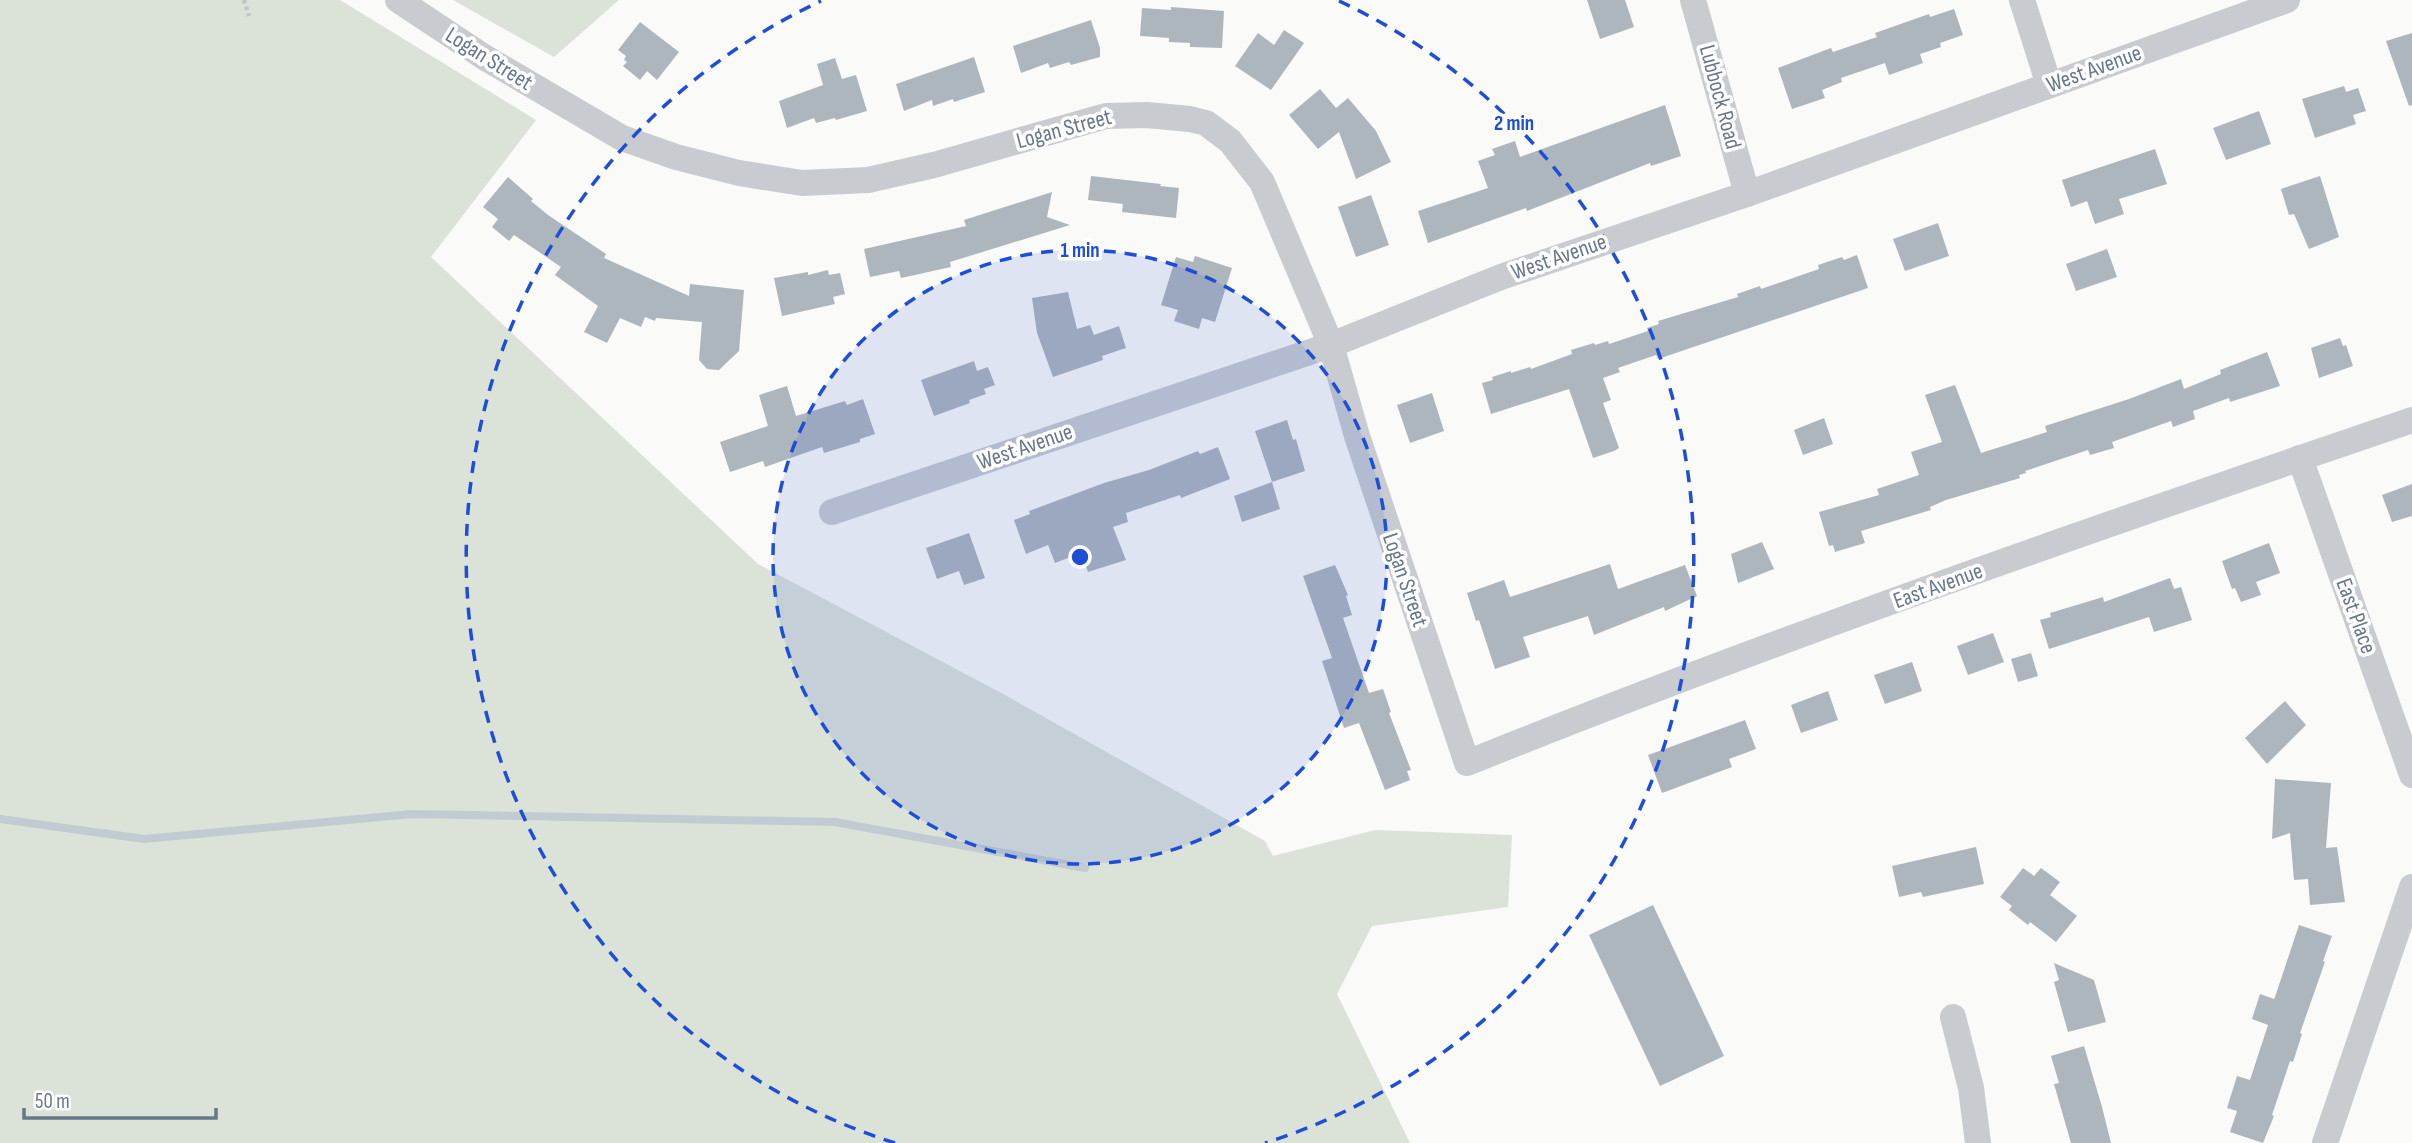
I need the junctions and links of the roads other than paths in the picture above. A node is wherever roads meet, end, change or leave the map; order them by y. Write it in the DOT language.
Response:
graph roads {
  1 [pos="398,0"];
  2 [pos="1693,0"];
  3 [pos="2022,0"];
  4 [pos="2287,0"];
  5 [pos="2049,85"];
  6 [pos="1747,194"];
  7 [pos="1331,345"];
  8 [pos="2412,420"];
  9 [pos="2300,458"];
  10 [pos="832,512"];
  11 [pos="1467,763"];
  12 [pos="2412,775"];
  13 [pos="2412,887"];
  14 [pos="1954,1017"];
  15 [pos="1978,1143"];
  16 [pos="2325,1143"];
  1 -- 7 [label="street, Logan Street"];
  2 -- 6 [label="street, Lubbock Road"];
  3 -- 5 [label="street"];
  4 -- 5 [label="street, West Avenue"];
  5 -- 6 [label="street, West Avenue"];
  6 -- 7 [label="street, West Avenue"];
  7 -- 10 [label="street, West Avenue"];
  7 -- 11 [label="street, Logan Street"];
  8 -- 9 [label="street, East Avenue"];
  9 -- 11 [label="street, East Avenue"];
  9 -- 12 [label="street, East Place"];
  13 -- 16 [label="street"];
  14 -- 15 [label="street"];
}
